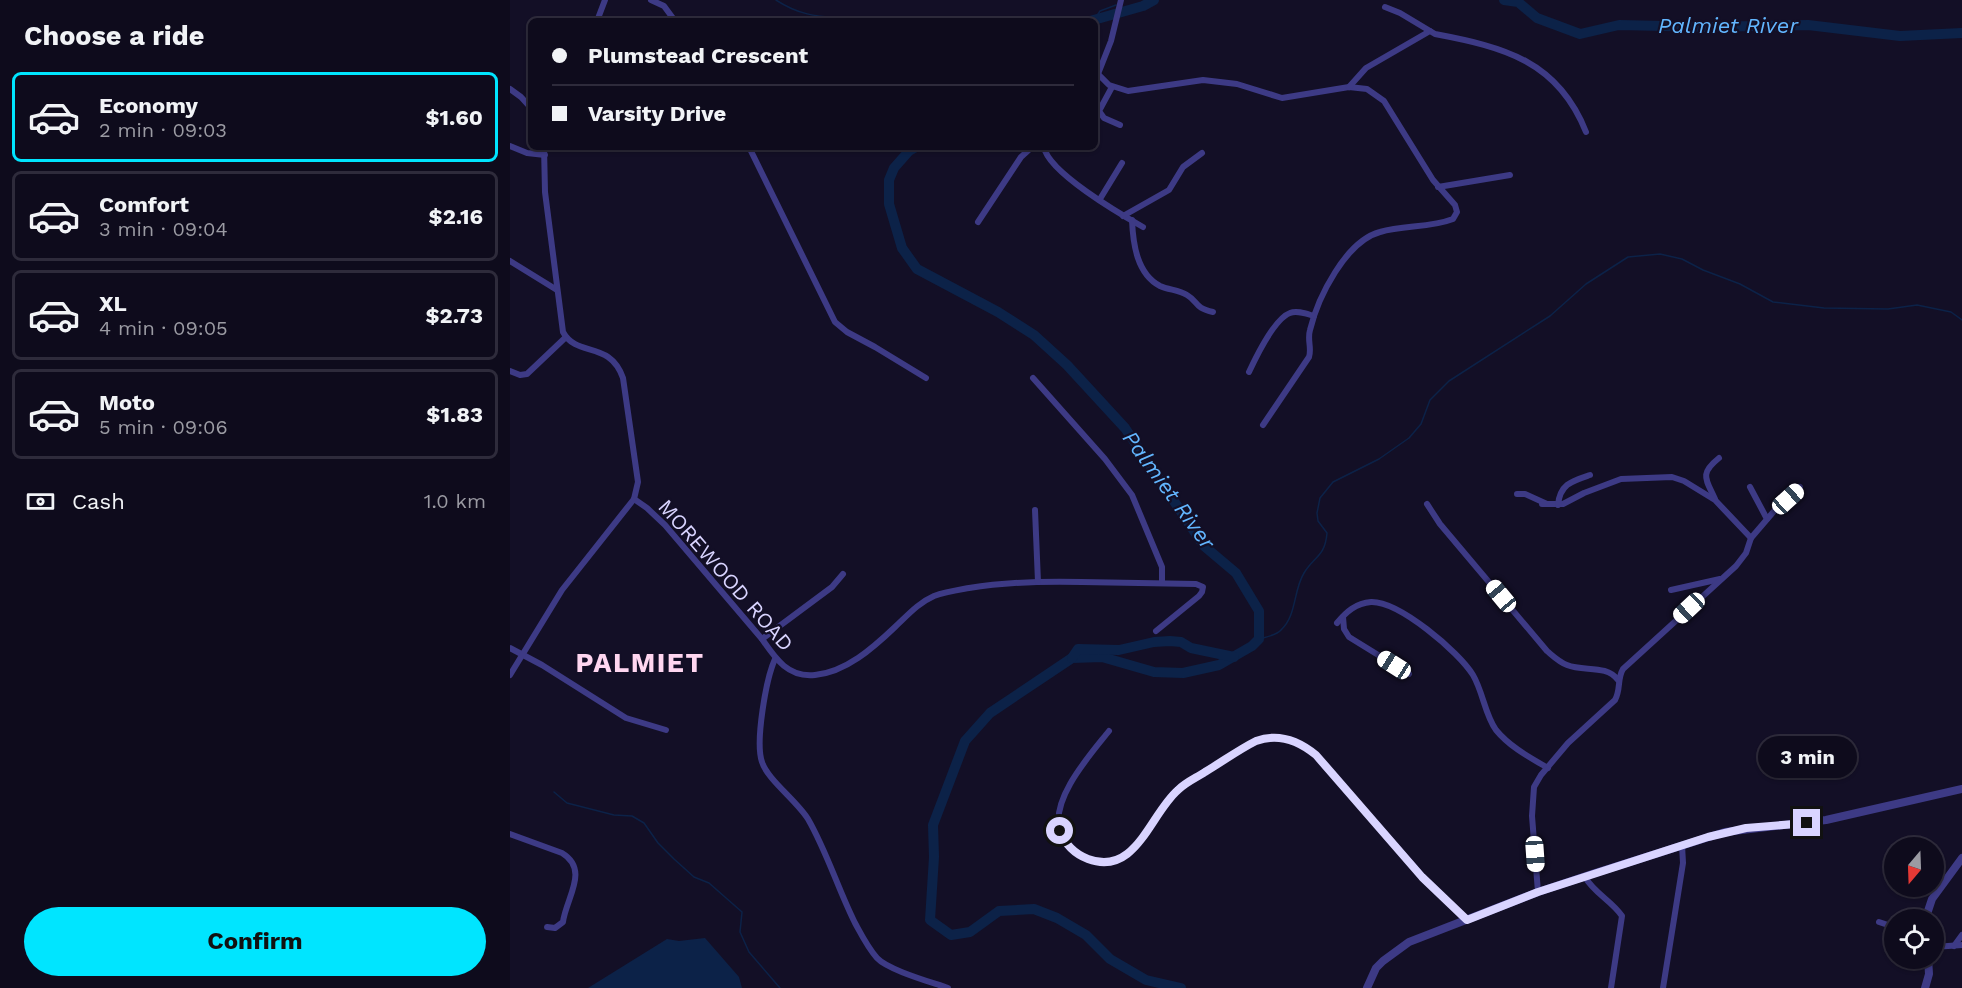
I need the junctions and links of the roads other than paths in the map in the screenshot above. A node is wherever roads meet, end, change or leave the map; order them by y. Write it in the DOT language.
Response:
graph roads {
  1 [pos="605,0"];
  2 [pos="651,0"];
  3 [pos="1122,0"];
  4 [pos="1385,7"];
  5 [pos="598,18"];
  6 [pos="673,18"];
  7 [pos="1430,31"];
  8 [pos="1098,70"];
  9 [pos="1098,77"];
  10 [pos="1112,87"];
  11 [pos="1349,87"];
  12 [pos="510,89"];
  13 [pos="528,105"];
  14 [pos="1120,125"];
  15 [pos="1586,132"];
  16 [pos="510,146"];
  17 [pos="545,150"];
  18 [pos="750,150"];
  19 [pos="1029,150"];
  20 [pos="1045,150"];
  21 [pos="1202,153"];
  22 [pos="1122,162"];
  23 [pos="1510,175"];
  24 [pos="1438,187"];
  25 [pos="1100,199"];
  26 [pos="1124,216"];
  27 [pos="1132,220"];
  28 [pos="978,222"];
  29 [pos="1143,227"];
  30 [pos="510,261"];
  31 [pos="557,290"];
  32 [pos="1213,312"];
  33 [pos="1314,316"];
  34 [pos="566,337"];
  35 [pos="510,371"];
  36 [pos="1249,372"];
  37 [pos="926,378"];
  38 [pos="1033,378"];
  39 [pos="1263,425"];
  40 [pos="1719,458"];
  41 [pos="1590,475"];
  42 [pos="1750,488"];
  43 [pos="1800,488"];
  44 [pos="1517,494"];
  45 [pos="634,499"];
  46 [pos="1715,500"];
  47 [pos="1427,504"];
  48 [pos="1558,505"];
  49 [pos="1035,510"];
  50 [pos="1767,519"];
  51 [pos="1751,538"];
  52 [pos="843,574"];
  53 [pos="1720,579"];
  54 [pos="1038,582"];
  55 [pos="1162,583"];
  56 [pos="1671,590"];
  57 [pos="1343,616"];
  58 [pos="1337,623"];
  59 [pos="1156,631"];
  60 [pos="762,639"];
  61 [pos="510,648"];
  62 [pos="521,655"];
  63 [pos="775,659"];
  64 [pos="1409,674"];
  65 [pos="510,675"];
  66 [pos="1618,680"];
  67 [pos="666,730"];
  68 [pos="1108,731"];
  69 [pos="1548,768"];
  70 [pos="1962,791"];
  71 [pos="510,834"];
  72 [pos="1682,845"];
  73 [pos="1962,858"];
  74 [pos="1585,877"];
  75 [pos="1538,892"];
  76 [pos="1929,909"];
  77 [pos="1467,920"];
  78 [pos="1879,922"];
  79 [pos="1884,924"];
  80 [pos="547,927"];
  81 [pos="1962,935"];
  82 [pos="1962,945"];
  83 [pos="1944,946"];
  84 [pos="1954,946"];
  85 [pos="1929,969"];
  86 [pos="948,988"];
  87 [pos="1366,988"];
  88 [pos="1611,988"];
  89 [pos="1663,988"];
  90 [pos="1926,988"];
  1 -- 5 [label="street"];
  2 -- 6 [label="street"];
  3 -- 8 [label="street"];
  4 -- 7 [label="street"];
  7 -- 11 [label="street"];
  7 -- 15 [label="street"];
  9 -- 10 [label="street"];
  10 -- 11 [label="street"];
  10 -- 14 [label="street"];
  11 -- 24 [label="street"];
  12 -- 13 [label="street"];
  16 -- 17 [label="street"];
  17 -- 31 [label="street"];
  18 -- 37 [label="street"];
  19 -- 28 [label="street"];
  20 -- 25 [label="street"];
  21 -- 26 [label="street"];
  22 -- 25 [label="street"];
  23 -- 24 [label="street"];
  24 -- 33 [label="street"];
  25 -- 26 [label="street"];
  26 -- 27 [label="street"];
  27 -- 29 [label="street"];
  27 -- 32 [label="street"];
  30 -- 31 [label="street"];
  31 -- 34 [label="street"];
  33 -- 36 [label="street"];
  33 -- 39 [label="street"];
  34 -- 35 [label="street"];
  34 -- 45 [label="street"];
  38 -- 55 [label="street"];
  40 -- 46 [label="street"];
  41 -- 48 [label="street"];
  42 -- 50 [label="street"];
  43 -- 50 [label="street"];
  44 -- 48 [label="street"];
  45 -- 60 [label="street, MOREWOOD ROAD"];
  45 -- 62 [label="street"];
  46 -- 48 [label="street"];
  46 -- 51 [label="street"];
  47 -- 66 [label="street"];
  49 -- 54 [label="street"];
  50 -- 51 [label="street"];
  51 -- 53 [label="street"];
  52 -- 60 [label="street"];
  53 -- 56 [label="street"];
  53 -- 66 [label="street"];
  54 -- 55 [label="street, MOREWOOD ROAD"];
  54 -- 63 [label="street, MOREWOOD ROAD"];
  55 -- 59 [label="street, MOREWOOD ROAD"];
  57 -- 58 [label="street"];
  57 -- 64 [label="street"];
  57 -- 69 [label="street"];
  60 -- 63 [label="street, MOREWOOD ROAD"];
  61 -- 62 [label="street"];
  62 -- 65 [label="street"];
  62 -- 67 [label="street"];
  63 -- 86 [label="street"];
  66 -- 69 [label="street"];
  68 -- 77 [label="street"];
  69 -- 75 [label="street"];
  70 -- 72 [label="street"];
  71 -- 80 [label="street"];
  72 -- 74 [label="street"];
  72 -- 89 [label="street"];
  73 -- 76 [label="street"];
  74 -- 75 [label="street"];
  74 -- 88 [label="street"];
  75 -- 77 [label="street"];
  77 -- 87 [label="street"];
  78 -- 79 [label="street"];
  81 -- 84 [label="street"];
  82 -- 84 [label="street"];
  83 -- 84 [label="street"];
  85 -- 90 [label="street"];
}
